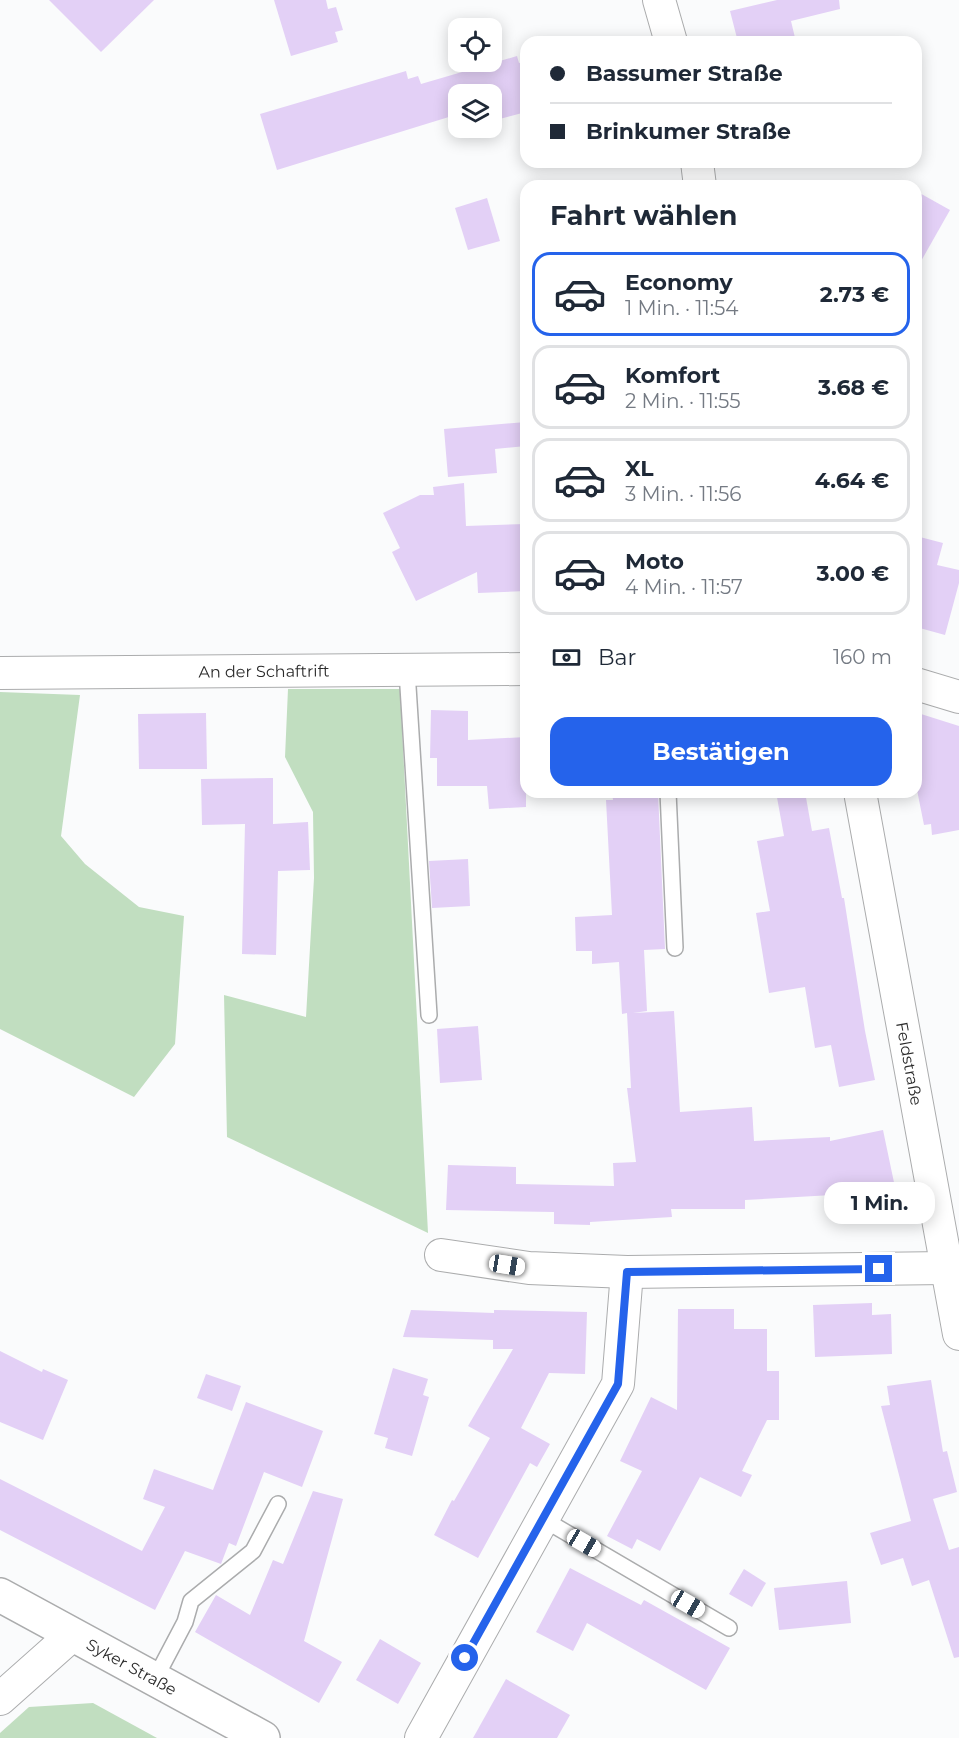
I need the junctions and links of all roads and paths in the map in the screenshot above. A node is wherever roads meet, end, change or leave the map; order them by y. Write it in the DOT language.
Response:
graph roads {
  1 [pos="659,0"];
  2 [pos="669,36"];
  3 [pos="520,669"];
  4 [pos="407,671"];
  5 [pos="0,673"];
  6 [pos="922,686"];
  7 [pos="959,697"];
  8 [pos="668,798"];
  9 [pos="861,798"];
  10 [pos="675,948"];
  11 [pos="429,1015"];
  12 [pos="441,1255"];
  13 [pos="627,1272"];
  14 [pos="952,1282"];
  15 [pos="959,1334"];
  16 [pos="278,1504"];
  17 [pos="543,1519"];
  18 [pos="0,1595"];
  19 [pos="729,1628"];
  20 [pos="72,1635"];
  21 [pos="155,1679"];
  22 [pos="0,1700"];
  23 [pos="262,1738"];
  24 [pos="421,1738"];
  1 -- 2 [label="street"];
  3 -- 4 [label="street, An der Schaftrift"];
  4 -- 5 [label="street, An der Schaftrift"];
  4 -- 11 [label="lane"];
  6 -- 7 [label="street"];
  8 -- 10 [label="lane"];
  9 -- 14 [label="street, Feldstraße"];
  12 -- 13 [label="street"];
  13 -- 14 [label="street"];
  13 -- 17 [label="street"];
  14 -- 15 [label="street, Feldstraße"];
  16 -- 21 [label="lane"];
  17 -- 19 [label="lane"];
  17 -- 24 [label="street"];
  18 -- 20 [label="main road, Syker Straße"];
  20 -- 21 [label="main road, Syker Straße"];
  20 -- 22 [label="street"];
  21 -- 23 [label="main road, Syker Straße"];
}
